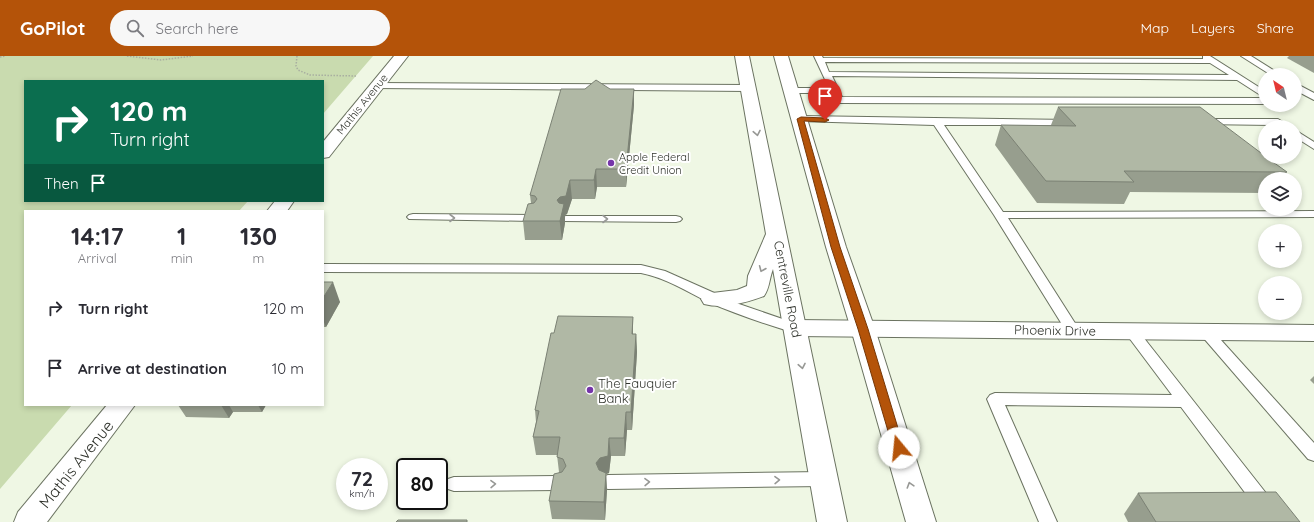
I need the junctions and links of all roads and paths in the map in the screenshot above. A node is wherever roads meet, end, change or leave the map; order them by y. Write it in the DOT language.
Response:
graph roads {
  1 [pos="6,56"];
  2 [pos="127,56"];
  3 [pos="193,56"];
  4 [pos="297,56"];
  5 [pos="401,56"];
  6 [pos="742,56"];
  7 [pos="780,56"];
  8 [pos="1204,56"];
  9 [pos="1245,56"];
  10 [pos="0,57"];
  11 [pos="819,58"];
  12 [pos="1213,62"];
  13 [pos="1265,68"];
  14 [pos="827,74"];
  15 [pos="1238,78"];
  16 [pos="380,81"];
  17 [pos="748,88"];
  18 [pos="834,90"];
  19 [pos="1302,90"];
  20 [pos="792,91"];
  21 [pos="1258,91"];
  22 [pos="1314,97"];
  23 [pos="1258,101"];
  24 [pos="801,119"];
  25 [pos="937,122"];
  26 [pos="1080,122"];
  27 [pos="1190,122"];
  28 [pos="1258,122"];
  29 [pos="1302,138"];
  30 [pos="1314,146"];
  31 [pos="324,152"];
  32 [pos="284,202"];
  33 [pos="278,210"];
  34 [pos="1000,214"];
  35 [pos="1314,214"];
  36 [pos="413,218"];
  37 [pos="532,218"];
  38 [pos="566,218"];
  39 [pos="676,219"];
  40 [pos="777,233"];
  41 [pos="324,268"];
  42 [pos="712,299"];
  43 [pos="795,328"];
  44 [pos="863,329"];
  45 [pos="1073,330"];
  46 [pos="1131,331"];
  47 [pos="1206,332"];
  48 [pos="1314,333"];
  49 [pos="1185,401"];
  50 [pos="121,406"];
  51 [pos="1314,454"];
  52 [pos="824,479"];
  53 [pos="608,482"];
  54 [pos="558,483"];
  55 [pos="454,484"];
  56 [pos="29,522"];
  57 [pos="832,522"];
  58 [pos="921,522"];
  59 [pos="1048,522"];
  60 [pos="1278,522"];
  1 -- 10 [label="path"];
  2 -- 3 [label="path"];
  4 -- 16 [label="path"];
  5 -- 16 [label="main road, Mathis Avenue"];
  6 -- 17 [label="main road, Centreville Road"];
  7 -- 20 [label="main road"];
  8 -- 12 [label="lane"];
  9 -- 13 [label="lane"];
  11 -- 12 [label="lane"];
  11 -- 14 [label="lane"];
  12 -- 15 [label="lane"];
  14 -- 15 [label="lane"];
  14 -- 18 [label="lane"];
  15 -- 21 [label="lane"];
  16 -- 17 [label="lane"];
  16 -- 31 [label="main road, Mathis Avenue"];
  17 -- 40 [label="main road, Centreville Road, one-way"];
  18 -- 20 [label="lane"];
  18 -- 23 [label="lane"];
  19 -- 22 [label="lane"];
  20 -- 24 [label="main road"];
  24 -- 25 [label="lane"];
  24 -- 44 [label="main road"];
  25 -- 26 [label="lane"];
  25 -- 34 [label="lane"];
  27 -- 28 [label="lane"];
  29 -- 30 [label="lane"];
  32 -- 33 [label="main road"];
  34 -- 35 [label="lane"];
  34 -- 45 [label="lane"];
  36 -- 37 [label="lane, one-way"];
  38 -- 39 [label="lane, one-way"];
  40 -- 42 [label="main road, one-way"];
  40 -- 43 [label="main road, Centreville Road"];
  41 -- 42 [label="lane"];
  42 -- 43 [label="lane"];
  43 -- 44 [label="main road, Phoenix Drive"];
  43 -- 52 [label="main road, Centreville Road, one-way"];
  44 -- 45 [label="main road, Phoenix Drive"];
  58 -- 44 [label="main road, one-way"];
  45 -- 46 [label="main road, Phoenix Drive"];
  46 -- 47 [label="main road, Phoenix Drive"];
  46 -- 49 [label="lane"];
  47 -- 48 [label="main road, Phoenix Drive"];
  47 -- 51 [label="lane"];
  49 -- 59 [label="lane"];
  49 -- 60 [label="lane"];
  50 -- 56 [label="main road, Mathis Avenue"];
  53 -- 52 [label="lane, one-way"];
  52 -- 57 [label="main road, Centreville Road"];
  55 -- 54 [label="lane, one-way"];
}
